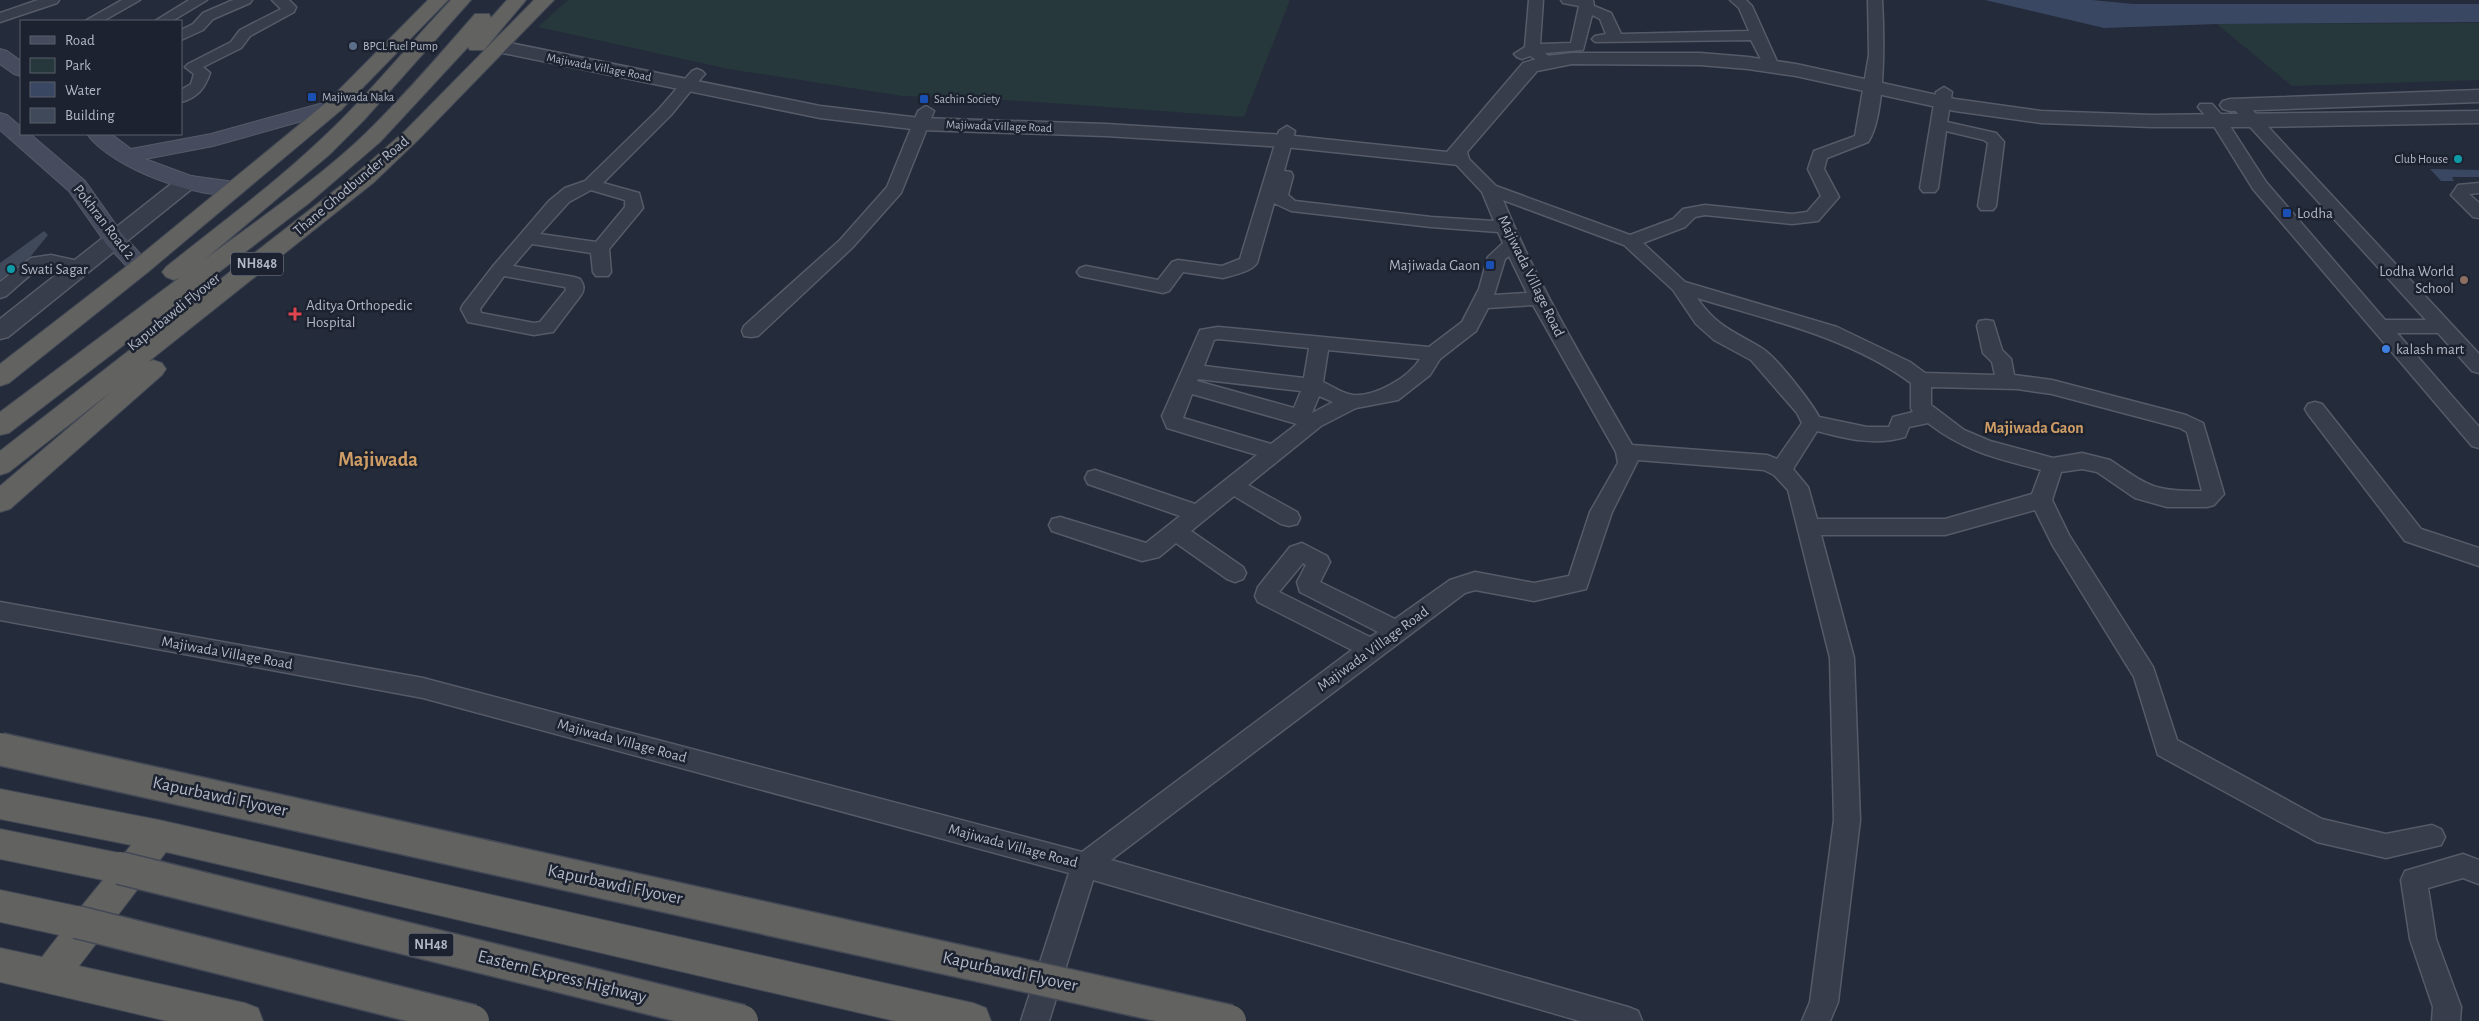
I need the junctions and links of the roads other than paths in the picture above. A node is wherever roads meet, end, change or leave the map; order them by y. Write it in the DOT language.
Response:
graph roads {
  1 [pos="52,0"];
  2 [pos="133,0"];
  3 [pos="200,0"];
  4 [pos="245,0"];
  5 [pos="279,0"];
  6 [pos="439,0"];
  7 [pos="462,0"];
  8 [pos="498,0"];
  9 [pos="517,0"];
  10 [pos="545,0"];
  11 [pos="1536,0"];
  12 [pos="1568,0"];
  13 [pos="1737,0"];
  14 [pos="1875,0"];
  15 [pos="1593,5"];
  16 [pos="0,18"];
  17 [pos="94,20"];
  18 [pos="164,20"];
  19 [pos="1581,32"];
  20 [pos="182,35"];
  21 [pos="1756,35"];
  22 [pos="506,41"];
  23 [pos="1605,44"];
  24 [pos="0,55"];
  25 [pos="1533,55"];
  26 [pos="1770,62"];
  27 [pos="20,69"];
  28 [pos="692,79"];
  29 [pos="1872,82"];
  30 [pos="182,96"];
  31 [pos="2479,96"];
  32 [pos="1944,98"];
  33 [pos="2239,105"];
  34 [pos="334,106"];
  35 [pos="2212,113"];
  36 [pos="923,117"];
  37 [pos="2479,118"];
  38 [pos="2255,122"];
  39 [pos="1940,124"];
  40 [pos="4,128"];
  41 [pos="99,135"];
  42 [pos="1289,138"];
  43 [pos="1458,155"];
  44 [pos="127,156"];
  45 [pos="187,182"];
  46 [pos="591,186"];
  47 [pos="234,188"];
  48 [pos="1929,188"];
  49 [pos="2479,188"];
  50 [pos="1490,190"];
  51 [pos="1987,206"];
  52 [pos="2479,213"];
  53 [pos="1505,227"];
  54 [pos="528,238"];
  55 [pos="288,239"];
  56 [pos="115,240"];
  57 [pos="1630,241"];
  58 [pos="1512,244"];
  59 [pos="600,248"];
  60 [pos="81,267"];
  61 [pos="140,267"];
  62 [pos="500,269"];
  63 [pos="602,272"];
  64 [pos="1086,272"];
  65 [pos="1679,286"];
  66 [pos="0,292"];
  67 [pos="1540,299"];
  68 [pos="1483,302"];
  69 [pos="1986,326"];
  70 [pos="2380,326"];
  71 [pos="2444,327"];
  72 [pos="129,329"];
  73 [pos="0,331"];
  74 [pos="751,331"];
  75 [pos="1318,350"];
  76 [pos="1433,354"];
  77 [pos="2479,366"];
  78 [pos="0,377"];
  79 [pos="1189,378"];
  80 [pos="1921,380"];
  81 [pos="2006,382"];
  82 [pos="1313,386"];
  83 [pos="1351,402"];
  84 [pos="2315,409"];
  85 [pos="1929,416"];
  86 [pos="1307,419"];
  87 [pos="1812,423"];
  88 [pos="0,426"];
  89 [pos="2479,441"];
  90 [pos="1273,452"];
  91 [pos="1626,452"];
  92 [pos="0,455"];
  93 [pos="0,465"];
  94 [pos="2053,466"];
  95 [pos="1781,470"];
  96 [pos="1095,478"];
  97 [pos="1232,485"];
  98 [pos="2041,500"];
  99 [pos="0,502"];
  100 [pos="1198,513"];
  101 [pos="1289,518"];
  102 [pos="1060,525"];
  103 [pos="1809,527"];
  104 [pos="1176,532"];
  105 [pos="2479,558"];
  106 [pos="1235,573"];
  107 [pos="1276,610"];
  108 [pos="0,612"];
  109 [pos="1367,616"];
  110 [pos="1398,631"];
  111 [pos="1347,637"];
  112 [pos="1365,653"];
  113 [pos="0,749"];
  114 [pos="0,804"];
  115 [pos="159,835"];
  116 [pos="2432,837"];
  117 [pos="0,844"];
  118 [pos="1085,865"];
  119 [pos="2479,872"];
  120 [pos="0,906"];
  121 [pos="0,965"];
  122 [pos="49,976"];
  123 [pos="245,1021"];
  124 [pos="473,1021"];
  125 [pos="742,1021"];
  126 [pos="973,1021"];
  127 [pos="1035,1021"];
  128 [pos="1230,1021"];
  129 [pos="1628,1021"];
  130 [pos="1816,1021"];
  131 [pos="2446,1021"];
  1 -- 16 [label="street"];
  2 -- 17 [label="street"];
  3 -- 18 [label="street"];
  4 -- 20 [label="street"];
  5 -- 30 [label="street"];
  6 -- 34 [label="highway"];
  7 -- 72 [label="highway"];
  8 -- 72 [label="highway, Kapurbawdi Flyover"];
  9 -- 92 [label="highway, Kapurbawdi Flyover"];
  10 -- 22 [label="highway, Thane Ghodbunder Road / NH848"];
  11 -- 25 [label="street"];
  12 -- 19 [label="street"];
  13 -- 21 [label="street"];
  14 -- 29 [label="street"];
  15 -- 23 [label="street"];
  19 -- 23 [label="street"];
  19 -- 25 [label="street"];
  21 -- 23 [label="street"];
  21 -- 26 [label="street"];
  22 -- 28 [label="street, Majiwada Village Road"];
  22 -- 55 [label="highway, Thane Ghodbunder Road / NH848"];
  23 -- 25 [label="street"];
  23 -- 26 [label="street"];
  24 -- 27 [label="main road"];
  25 -- 43 [label="street"];
  26 -- 29 [label="street"];
  28 -- 36 [label="street, Majiwada Village Road"];
  28 -- 46 [label="street"];
  29 -- 32 [label="street"];
  29 -- 57 [label="street"];
  31 -- 33 [label="street"];
  32 -- 35 [label="street"];
  32 -- 39 [label="street"];
  33 -- 35 [label="street"];
  33 -- 38 [label="street"];
  34 -- 44 [label="main road"];
  34 -- 47 [label="highway"];
  35 -- 38 [label="street"];
  35 -- 70 [label="street"];
  36 -- 42 [label="street, Majiwada Village Road"];
  36 -- 74 [label="street"];
  37 -- 38 [label="street"];
  38 -- 71 [label="street"];
  39 -- 48 [label="street"];
  39 -- 51 [label="street"];
  40 -- 56 [label="main road, Pokhran Road 2"];
  41 -- 44 [label="main road"];
  42 -- 43 [label="street, Majiwada Village Road"];
  42 -- 53 [label="street"];
  42 -- 64 [label="street"];
  43 -- 50 [label="street, Majiwada Village Road"];
  44 -- 45 [label="main road"];
  45 -- 47 [label="main road"];
  45 -- 56 [label="street"];
  46 -- 54 [label="street"];
  46 -- 59 [label="street"];
  47 -- 61 [label="highway"];
  49 -- 52 [label="street"];
  50 -- 53 [label="street, Majiwada Village Road"];
  50 -- 57 [label="street, Majiwada Village Road"];
  53 -- 58 [label="street, Majiwada Village Road"];
  54 -- 59 [label="street"];
  54 -- 62 [label="street"];
  55 -- 93 [label="highway, Thane Ghodbunder Road / NH848"];
  55 -- 99 [label="highway"];
  56 -- 60 [label="street"];
  56 -- 61 [label="main road, Pokhran Road 2"];
  57 -- 65 [label="street"];
  58 -- 67 [label="street, Majiwada Village Road"];
  58 -- 68 [label="street"];
  59 -- 63 [label="street"];
  60 -- 66 [label="street"];
  60 -- 73 [label="street"];
  61 -- 78 [label="highway"];
  62 -- 62 [label="street"];
  65 -- 80 [label="street"];
  65 -- 87 [label="street"];
  67 -- 68 [label="street"];
  67 -- 91 [label="street, Majiwada Village Road"];
  68 -- 76 [label="street"];
  69 -- 81 [label="street"];
  70 -- 71 [label="street"];
  70 -- 89 [label="street"];
  71 -- 77 [label="street"];
  72 -- 88 [label="highway, Kapurbawdi Flyover"];
  75 -- 82 [label="street"];
  76 -- 79 [label="street"];
  76 -- 83 [label="street"];
  79 -- 82 [label="street"];
  79 -- 86 [label="street"];
  79 -- 90 [label="street"];
  80 -- 81 [label="street"];
  80 -- 85 [label="street"];
  81 -- 94 [label="street"];
  82 -- 83 [label="street"];
  82 -- 86 [label="street"];
  83 -- 86 [label="street"];
  84 -- 105 [label="street"];
  85 -- 87 [label="street"];
  85 -- 94 [label="street"];
  86 -- 90 [label="street"];
  87 -- 95 [label="street"];
  90 -- 97 [label="street"];
  91 -- 95 [label="street"];
  91 -- 110 [label="street, Majiwada Village Road"];
  94 -- 98 [label="street"];
  95 -- 103 [label="street"];
  96 -- 100 [label="street"];
  97 -- 100 [label="street"];
  97 -- 101 [label="street"];
  98 -- 103 [label="street"];
  98 -- 116 [label="street"];
  100 -- 104 [label="street"];
  102 -- 104 [label="street"];
  103 -- 130 [label="street"];
  104 -- 106 [label="street"];
  107 -- 112 [label="street"];
  108 -- 118 [label="street, Majiwada Village Road"];
  109 -- 110 [label="street"];
  109 -- 111 [label="street"];
  109 -- 111 [label="street"];
  110 -- 112 [label="street, Majiwada Village Road"];
  111 -- 112 [label="street"];
  112 -- 118 [label="street, Majiwada Village Road"];
  113 -- 128 [label="highway, Kapurbawdi Flyover, bridge"];
  114 -- 115 [label="highway"];
  115 -- 122 [label="highway"];
  115 -- 126 [label="highway"];
  117 -- 125 [label="highway, Eastern Express Highway / NH48, bridge"];
  118 -- 127 [label="street"];
  118 -- 129 [label="street"];
  119 -- 131 [label="street"];
  120 -- 124 [label="highway, bridge"];
  121 -- 122 [label="highway"];
  122 -- 123 [label="highway"];
}
